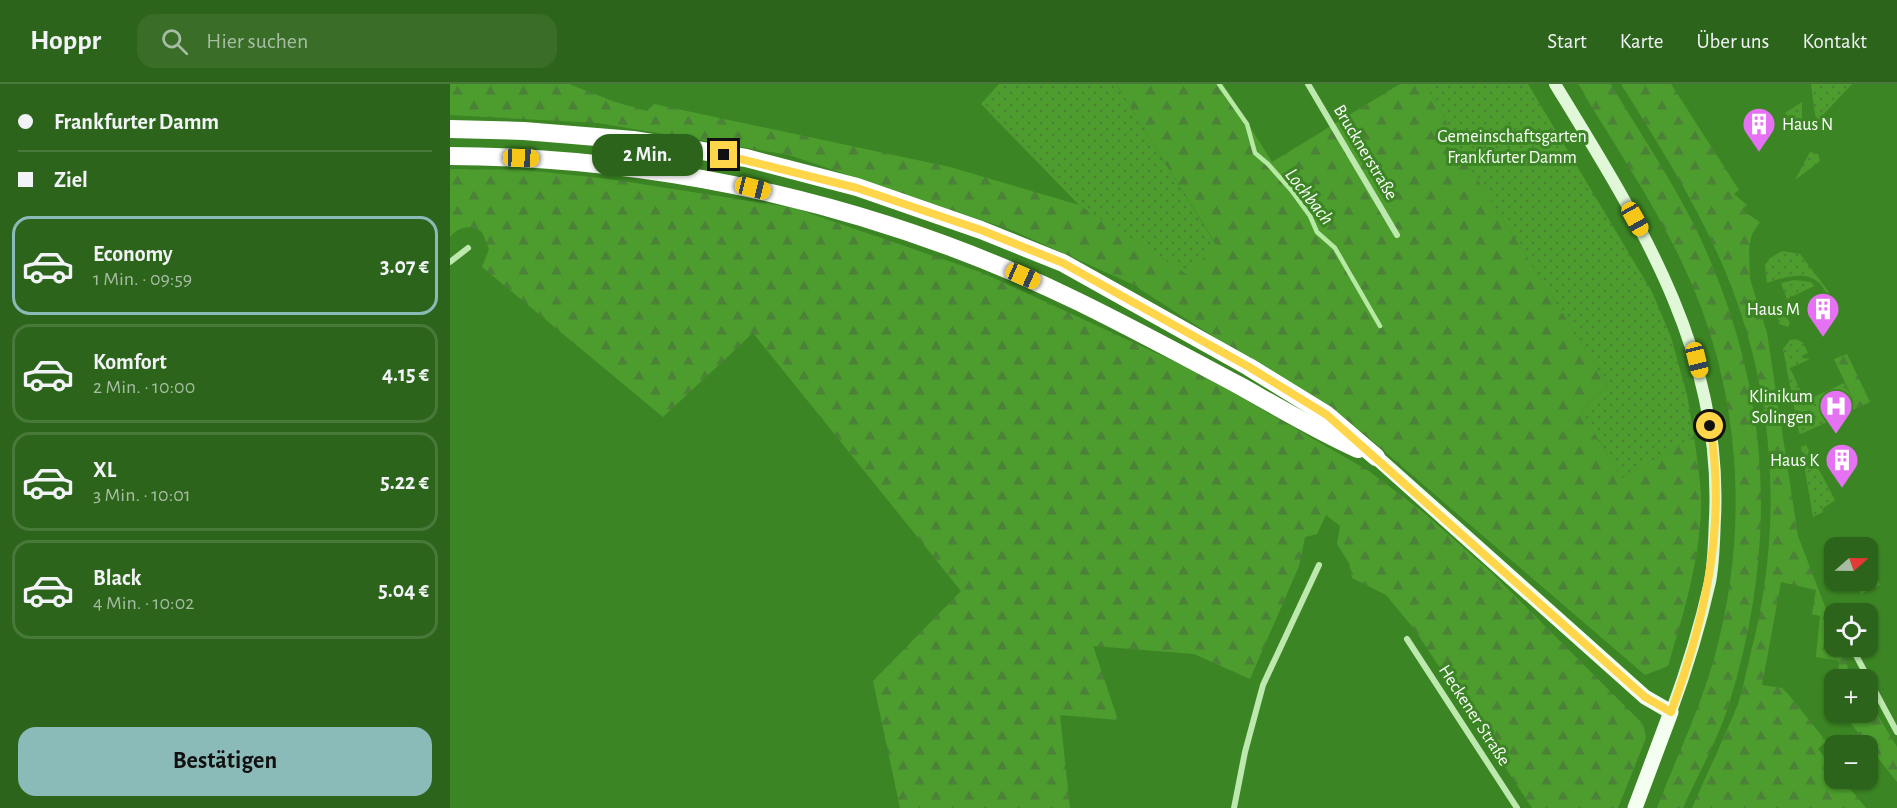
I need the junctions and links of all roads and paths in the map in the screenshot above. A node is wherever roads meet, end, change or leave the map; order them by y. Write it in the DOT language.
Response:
graph roads {
  1 [pos="1308,84"];
  2 [pos="1555,84"];
  3 [pos="450,129"];
  4 [pos="450,156"];
  5 [pos="1397,235"];
  6 [pos="468,248"];
  7 [pos="450,262"];
  8 [pos="1376,457"];
  9 [pos="1319,565"];
  10 [pos="1407,639"];
  11 [pos="1857,657"];
  12 [pos="1671,712"];
  13 [pos="1897,732"];
  14 [pos="1234,808"];
  15 [pos="1517,808"];
  16 [pos="1635,808"];
  1 -- 5 [label="street, Brucknerstraße"];
  2 -- 12 [label="main road"];
  3 -- 8 [label="highway"];
  4 -- 8 [label="highway"];
  6 -- 7 [label="street"];
  8 -- 12 [label="main road"];
  9 -- 14 [label="street"];
  10 -- 15 [label="street, Heckener Straße"];
  11 -- 13 [label="street"];
  12 -- 16 [label="main road"];
}
